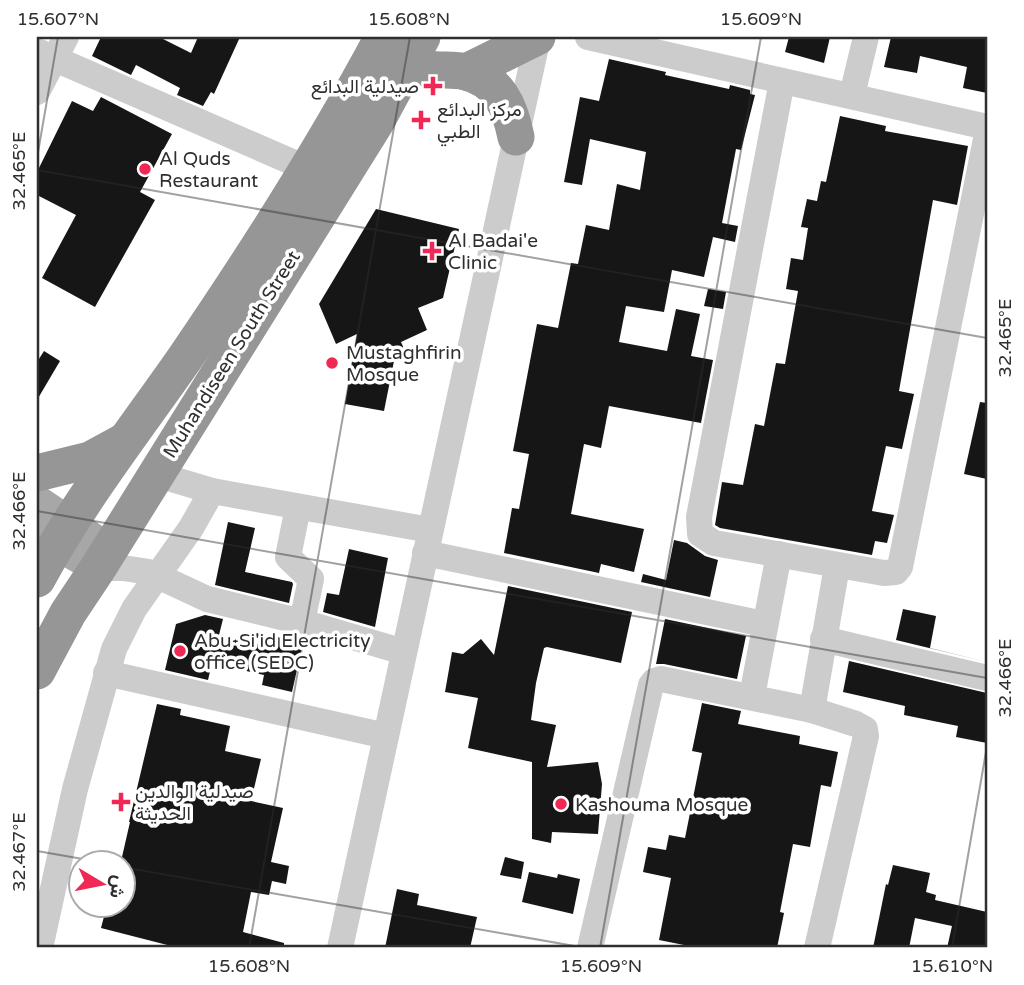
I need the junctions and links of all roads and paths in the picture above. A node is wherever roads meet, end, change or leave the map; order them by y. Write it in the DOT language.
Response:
graph roads {
  1 [pos="537,37"];
  2 [pos="588,37"];
  3 [pos="866,37"];
  4 [pos="398,46"];
  5 [pos="53,49"];
  6 [pos="466,72"];
  7 [pos="782,81"];
  8 [pos="37,92"];
  9 [pos="852,95"];
  10 [pos="987,127"];
  11 [pos="987,134"];
  12 [pos="516,137"];
  13 [pos="308,169"];
  14 [pos="126,441"];
  15 [pos="37,473"];
  16 [pos="155,474"];
  17 [pos="212,491"];
  18 [pos="37,501"];
  19 [pos="298,507"];
  20 [pos="54,533"];
  21 [pos="427,542"];
  22 [pos="779,554"];
  23 [pos="110,562"];
  24 [pos="837,566"];
  25 [pos="157,575"];
  26 [pos="37,579"];
  27 [pos="302,622"];
  28 [pos="764,624"];
  29 [pos="823,639"];
  30 [pos="404,652"];
  31 [pos="37,671"];
  32 [pos="106,673"];
  33 [pos="987,678"];
  34 [pos="752,696"];
  35 [pos="812,710"];
  36 [pos="386,736"];
  37 [pos="40,948"];
  38 [pos="340,948"];
  39 [pos="590,948"];
  40 [pos="817,948"];
  1 -- 6 [label="highway"];
  1 -- 12 [label="street"];
  2 -- 7 [label="street"];
  3 -- 9 [label="street"];
  4 -- 6 [label="highway"];
  4 -- 13 [label="highway, Muhandiseen South Street"];
  4 -- 16 [label="highway, Muhandiseen South Street"];
  5 -- 8 [label="street"];
  5 -- 13 [label="street"];
  6 -- 12 [label="highway"];
  7 -- 9 [label="street"];
  7 -- 22 [label="street"];
  9 -- 10 [label="street"];
  11 -- 24 [label="street"];
  12 -- 21 [label="street"];
  13 -- 14 [label="highway, Muhandiseen South Street"];
  14 -- 15 [label="highway"];
  14 -- 20 [label="highway, Muhandiseen South Street"];
  16 -- 17 [label="street"];
  16 -- 23 [label="highway, Muhandiseen South Street"];
  17 -- 19 [label="street"];
  17 -- 25 [label="street"];
  18 -- 20 [label="main road"];
  19 -- 21 [label="street"];
  19 -- 27 [label="street"];
  20 -- 23 [label="main road"];
  20 -- 26 [label="highway, Muhandiseen South Street"];
  21 -- 28 [label="street"];
  21 -- 30 [label="street"];
  22 -- 24 [label="street"];
  22 -- 28 [label="street"];
  23 -- 25 [label="street"];
  23 -- 31 [label="highway, Muhandiseen South Street"];
  24 -- 29 [label="street"];
  25 -- 27 [label="street"];
  25 -- 32 [label="street"];
  27 -- 30 [label="street"];
  28 -- 34 [label="street"];
  29 -- 33 [label="street"];
  29 -- 35 [label="street"];
  30 -- 36 [label="street"];
  32 -- 36 [label="street"];
  32 -- 37 [label="street"];
  34 -- 35 [label="street"];
  34 -- 39 [label="street"];
  35 -- 40 [label="street"];
  36 -- 38 [label="street"];
}
